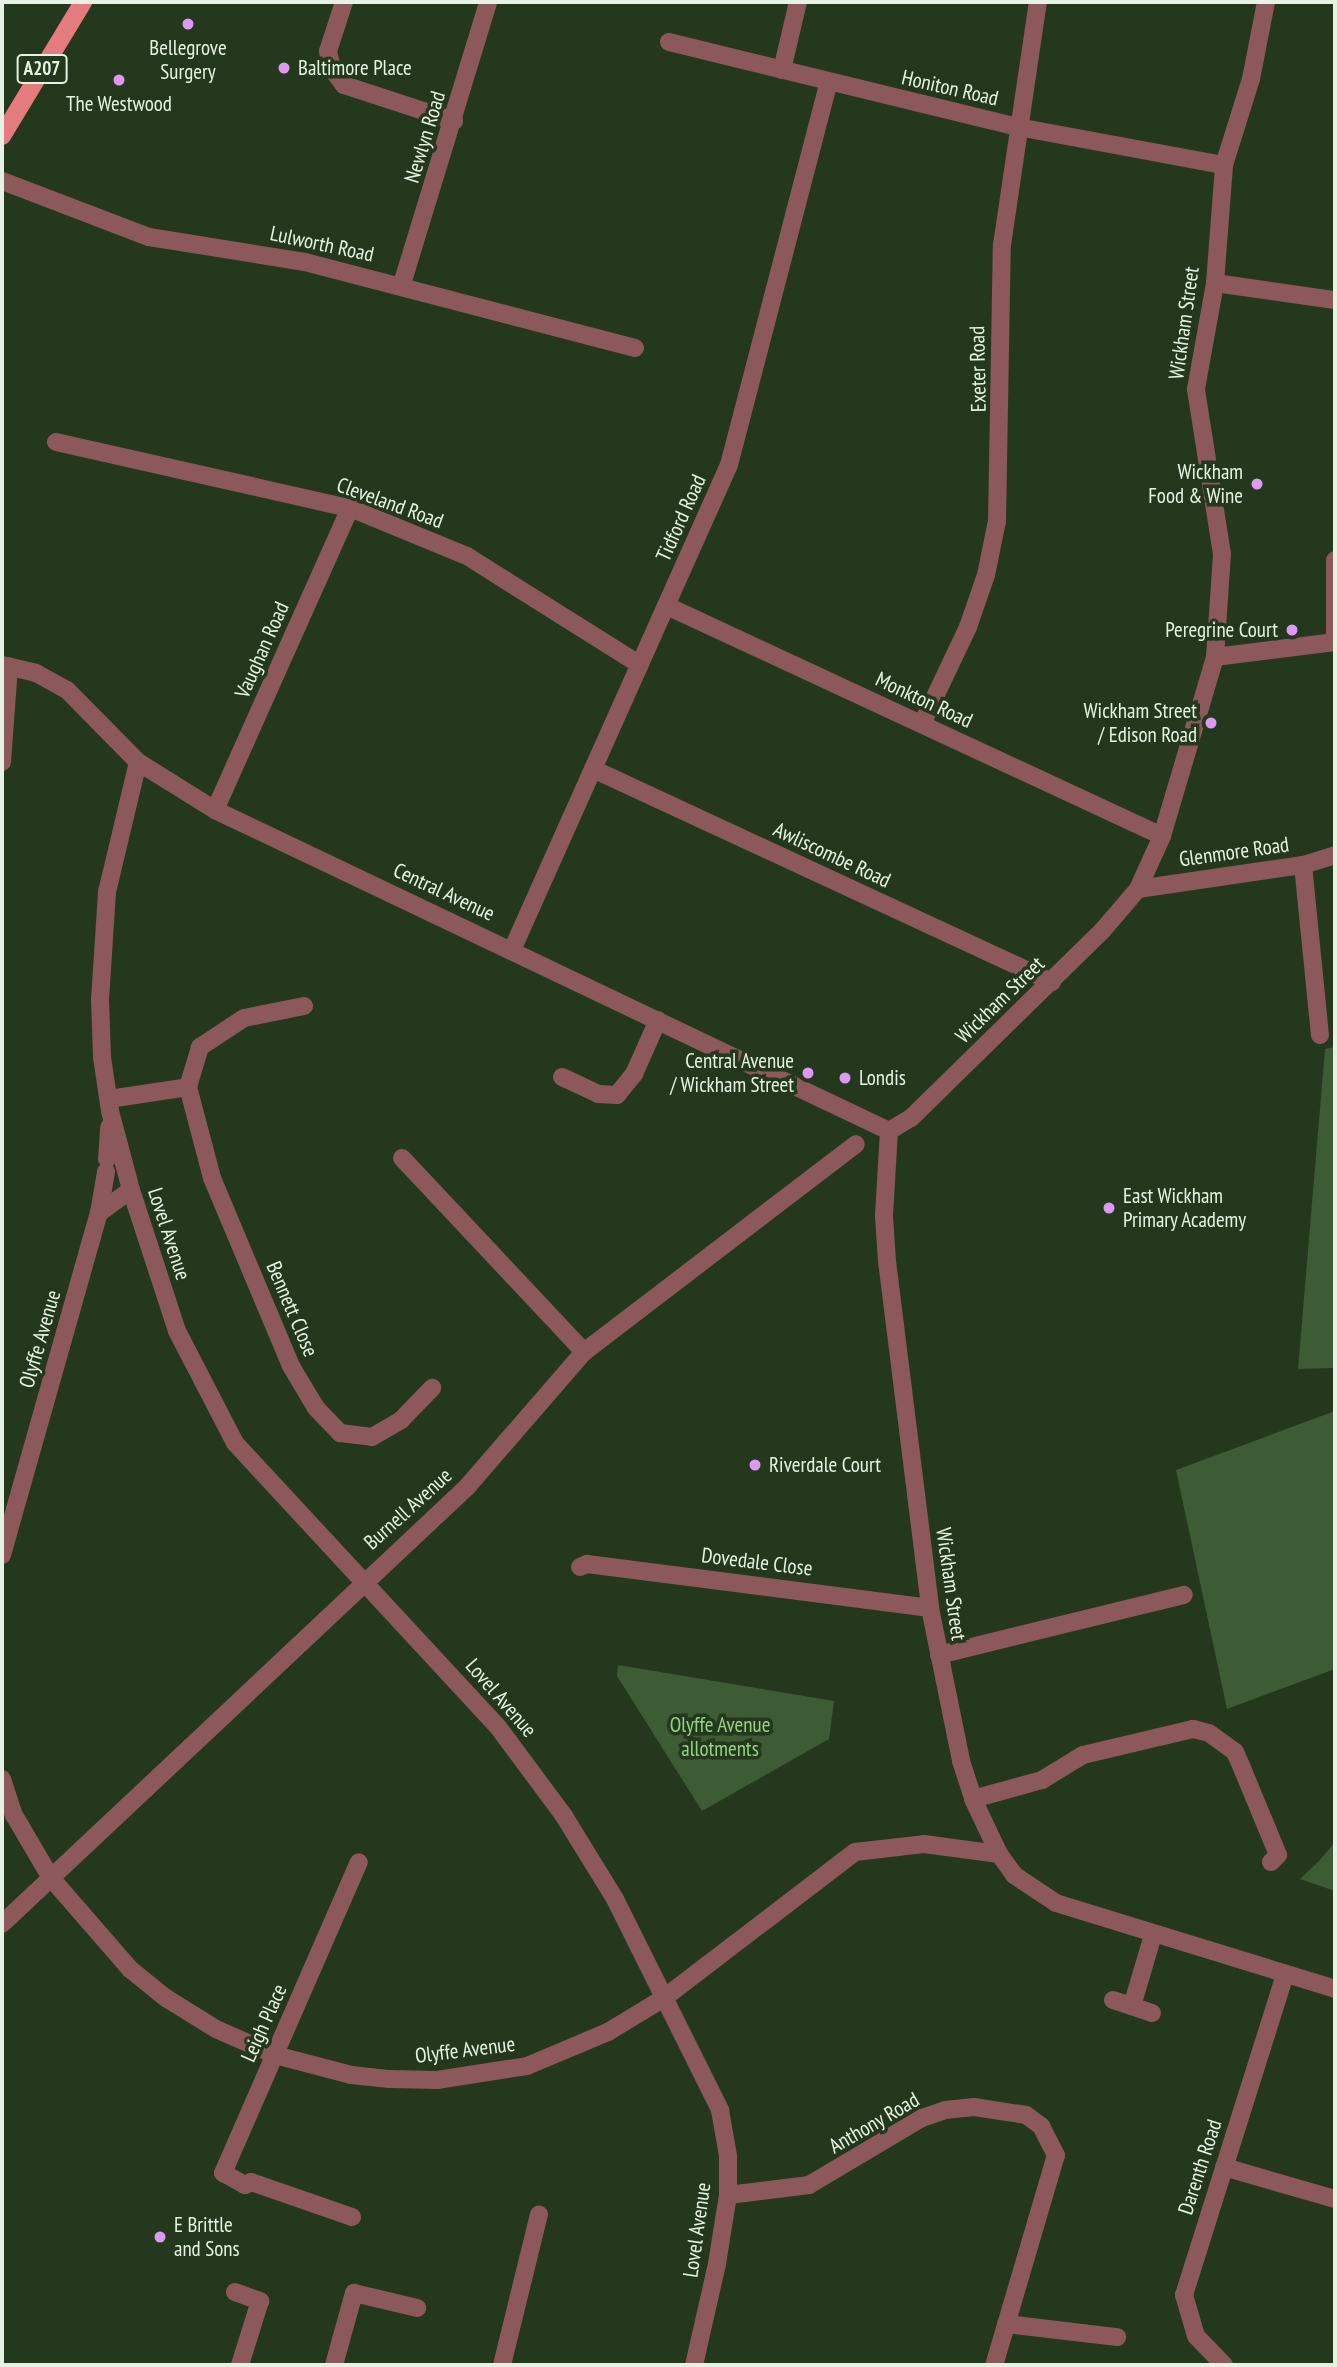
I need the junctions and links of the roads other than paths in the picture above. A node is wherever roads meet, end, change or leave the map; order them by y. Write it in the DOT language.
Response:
graph roads {
  1 [pos="83,2"];
  2 [pos="344,2"];
  3 [pos="488,2"];
  4 [pos="798,2"];
  5 [pos="1038,2"];
  6 [pos="1266,2"];
  7 [pos="669,42"];
  8 [pos="782,71"];
  9 [pos="829,82"];
  10 [pos="454,121"];
  11 [pos="1018,127"];
  12 [pos="2,136"];
  13 [pos="1224,165"];
  14 [pos="2,181"];
  15 [pos="1215,283"];
  16 [pos="402,284"];
  17 [pos="1335,300"];
  18 [pos="635,348"];
  19 [pos="56,442"];
  20 [pos="350,508"];
  21 [pos="1335,560"];
  22 [pos="667,606"];
  23 [pos="1335,642"];
  24 [pos="1215,657"];
  25 [pos="5,665"];
  26 [pos="639,665"];
  27 [pos="922,724"];
  28 [pos="2,762"];
  29 [pos="138,762"];
  30 [pos="593,769"];
  31 [pos="215,810"];
  32 [pos="1162,836"];
  33 [pos="1335,855"];
  34 [pos="1303,865"];
  35 [pos="1138,889"];
  36 [pos="512,950"];
  37 [pos="1052,982"];
  38 [pos="304,1006"];
  39 [pos="658,1020"];
  40 [pos="1320,1035"];
  41 [pos="562,1077"];
  42 [pos="188,1087"];
  43 [pos="110,1105"];
  44 [pos="889,1131"];
  45 [pos="856,1144"];
  46 [pos="402,1158"];
  47 [pos="131,1190"];
  48 [pos="99,1213"];
  49 [pos="584,1352"];
  50 [pos="432,1388"];
  51 [pos="2,1555"];
  52 [pos="580,1567"];
  53 [pos="364,1580"];
  54 [pos="1184,1595"];
  55 [pos="930,1608"];
  56 [pos="939,1655"];
  57 [pos="2,1779"];
  58 [pos="973,1799"];
  59 [pos="999,1854"];
  60 [pos="359,1862"];
  61 [pos="1271,1862"];
  62 [pos="51,1878"];
  63 [pos="2,1924"];
  64 [pos="1153,1935"];
  65 [pos="1285,1974"];
  66 [pos="1335,1989"];
  67 [pos="664,1998"];
  68 [pos="1113,2000"];
  69 [pos="1132,2006"];
  70 [pos="1152,2013"];
  71 [pos="275,2055"];
  72 [pos="1224,2167"];
  73 [pos="728,2195"];
  74 [pos="1335,2199"];
  75 [pos="539,2214"];
  76 [pos="352,2217"];
  77 [pos="235,2292"];
  78 [pos="417,2308"];
  79 [pos="1006,2325"];
  80 [pos="1117,2337"];
  81 [pos="240,2365"];
  82 [pos="334,2365"];
  83 [pos="502,2365"];
  84 [pos="694,2365"];
  85 [pos="993,2365"];
  86 [pos="1224,2365"];
  1 -- 12 [label="main road, A207"];
  2 -- 10 [label="street"];
  3 -- 10 [label="street, Newlyn Road"];
  4 -- 8 [label="street"];
  5 -- 11 [label="street, Exeter Road"];
  6 -- 13 [label="street, Wickham Street"];
  7 -- 8 [label="street, Honiton Road"];
  8 -- 9 [label="street, Honiton Road"];
  9 -- 11 [label="street, Honiton Road"];
  9 -- 22 [label="street, Tidford Road"];
  10 -- 16 [label="street, Newlyn Road"];
  11 -- 13 [label="street, Honiton Road"];
  11 -- 27 [label="street, Exeter Road"];
  13 -- 15 [label="street, Wickham Street"];
  14 -- 16 [label="street, Lulworth Road"];
  15 -- 17 [label="street"];
  15 -- 24 [label="street, Wickham Street"];
  16 -- 18 [label="street, Lulworth Road"];
  19 -- 20 [label="street, Cleveland Road"];
  20 -- 26 [label="street, Cleveland Road"];
  20 -- 31 [label="street, Vaughan Road"];
  21 -- 23 [label="street"];
  22 -- 26 [label="street, Tidford Road"];
  22 -- 27 [label="street, Monkton Road"];
  23 -- 24 [label="street"];
  24 -- 32 [label="street, Wickham Street"];
  25 -- 28 [label="street"];
  25 -- 29 [label="street, Central Avenue"];
  26 -- 30 [label="street, Tidford Road"];
  27 -- 32 [label="street, Monkton Road"];
  29 -- 31 [label="street, Central Avenue"];
  29 -- 43 [label="street, Lovel Avenue"];
  30 -- 36 [label="street, Tidford Road"];
  30 -- 37 [label="street, Awliscombe Road"];
  31 -- 36 [label="street, Central Avenue"];
  32 -- 35 [label="street, Wickham Street"];
  33 -- 34 [label="street, Glenmore Road"];
  34 -- 35 [label="street, Glenmore Road"];
  34 -- 40 [label="street"];
  35 -- 37 [label="street, Wickham Street"];
  36 -- 39 [label="street, Central Avenue"];
  37 -- 44 [label="street, Wickham Street"];
  38 -- 42 [label="street"];
  39 -- 41 [label="street"];
  39 -- 44 [label="street, Central Avenue"];
  42 -- 43 [label="street"];
  42 -- 50 [label="street, Bennett Close"];
  43 -- 47 [label="street, Lovel Avenue"];
  43 -- 48 [label="street, Lovel Avenue"];
  44 -- 55 [label="street, Wickham Street"];
  45 -- 49 [label="street, Burnell Avenue"];
  46 -- 49 [label="street"];
  47 -- 48 [label="street"];
  47 -- 53 [label="street, Lovel Avenue"];
  48 -- 51 [label="street, Olyffe Avenue"];
  49 -- 53 [label="street, Burnell Avenue"];
  52 -- 55 [label="street, Dovedale Close"];
  53 -- 62 [label="street, Burnell Avenue"];
  53 -- 67 [label="street, Lovel Avenue"];
  54 -- 56 [label="street"];
  55 -- 56 [label="street, Wickham Street"];
  56 -- 58 [label="street, Wickham Street"];
  57 -- 62 [label="street, Olyffe Avenue"];
  58 -- 59 [label="street, Wickham Street"];
  58 -- 61 [label="street"];
  59 -- 64 [label="street, Wickham Street"];
  59 -- 67 [label="street, Olyffe Avenue"];
  60 -- 71 [label="street, Leigh Place"];
  62 -- 63 [label="street, Burnell Avenue"];
  62 -- 71 [label="street, Olyffe Avenue"];
  64 -- 65 [label="street, Wickham Street"];
  64 -- 69 [label="street"];
  65 -- 66 [label="street, Wickham Street"];
  65 -- 72 [label="street, Darenth Road"];
  67 -- 71 [label="street, Olyffe Avenue"];
  67 -- 73 [label="street, Lovel Avenue"];
  68 -- 69 [label="street"];
  69 -- 70 [label="street"];
  71 -- 76 [label="street, Leigh Place"];
  72 -- 74 [label="street"];
  72 -- 86 [label="street, Darenth Road"];
  73 -- 79 [label="street, Anthony Road"];
  73 -- 84 [label="street, Lovel Avenue"];
  75 -- 83 [label="street"];
  77 -- 81 [label="street"];
  78 -- 82 [label="street"];
  79 -- 80 [label="street"];
  79 -- 85 [label="street, Anthony Road"];
}
